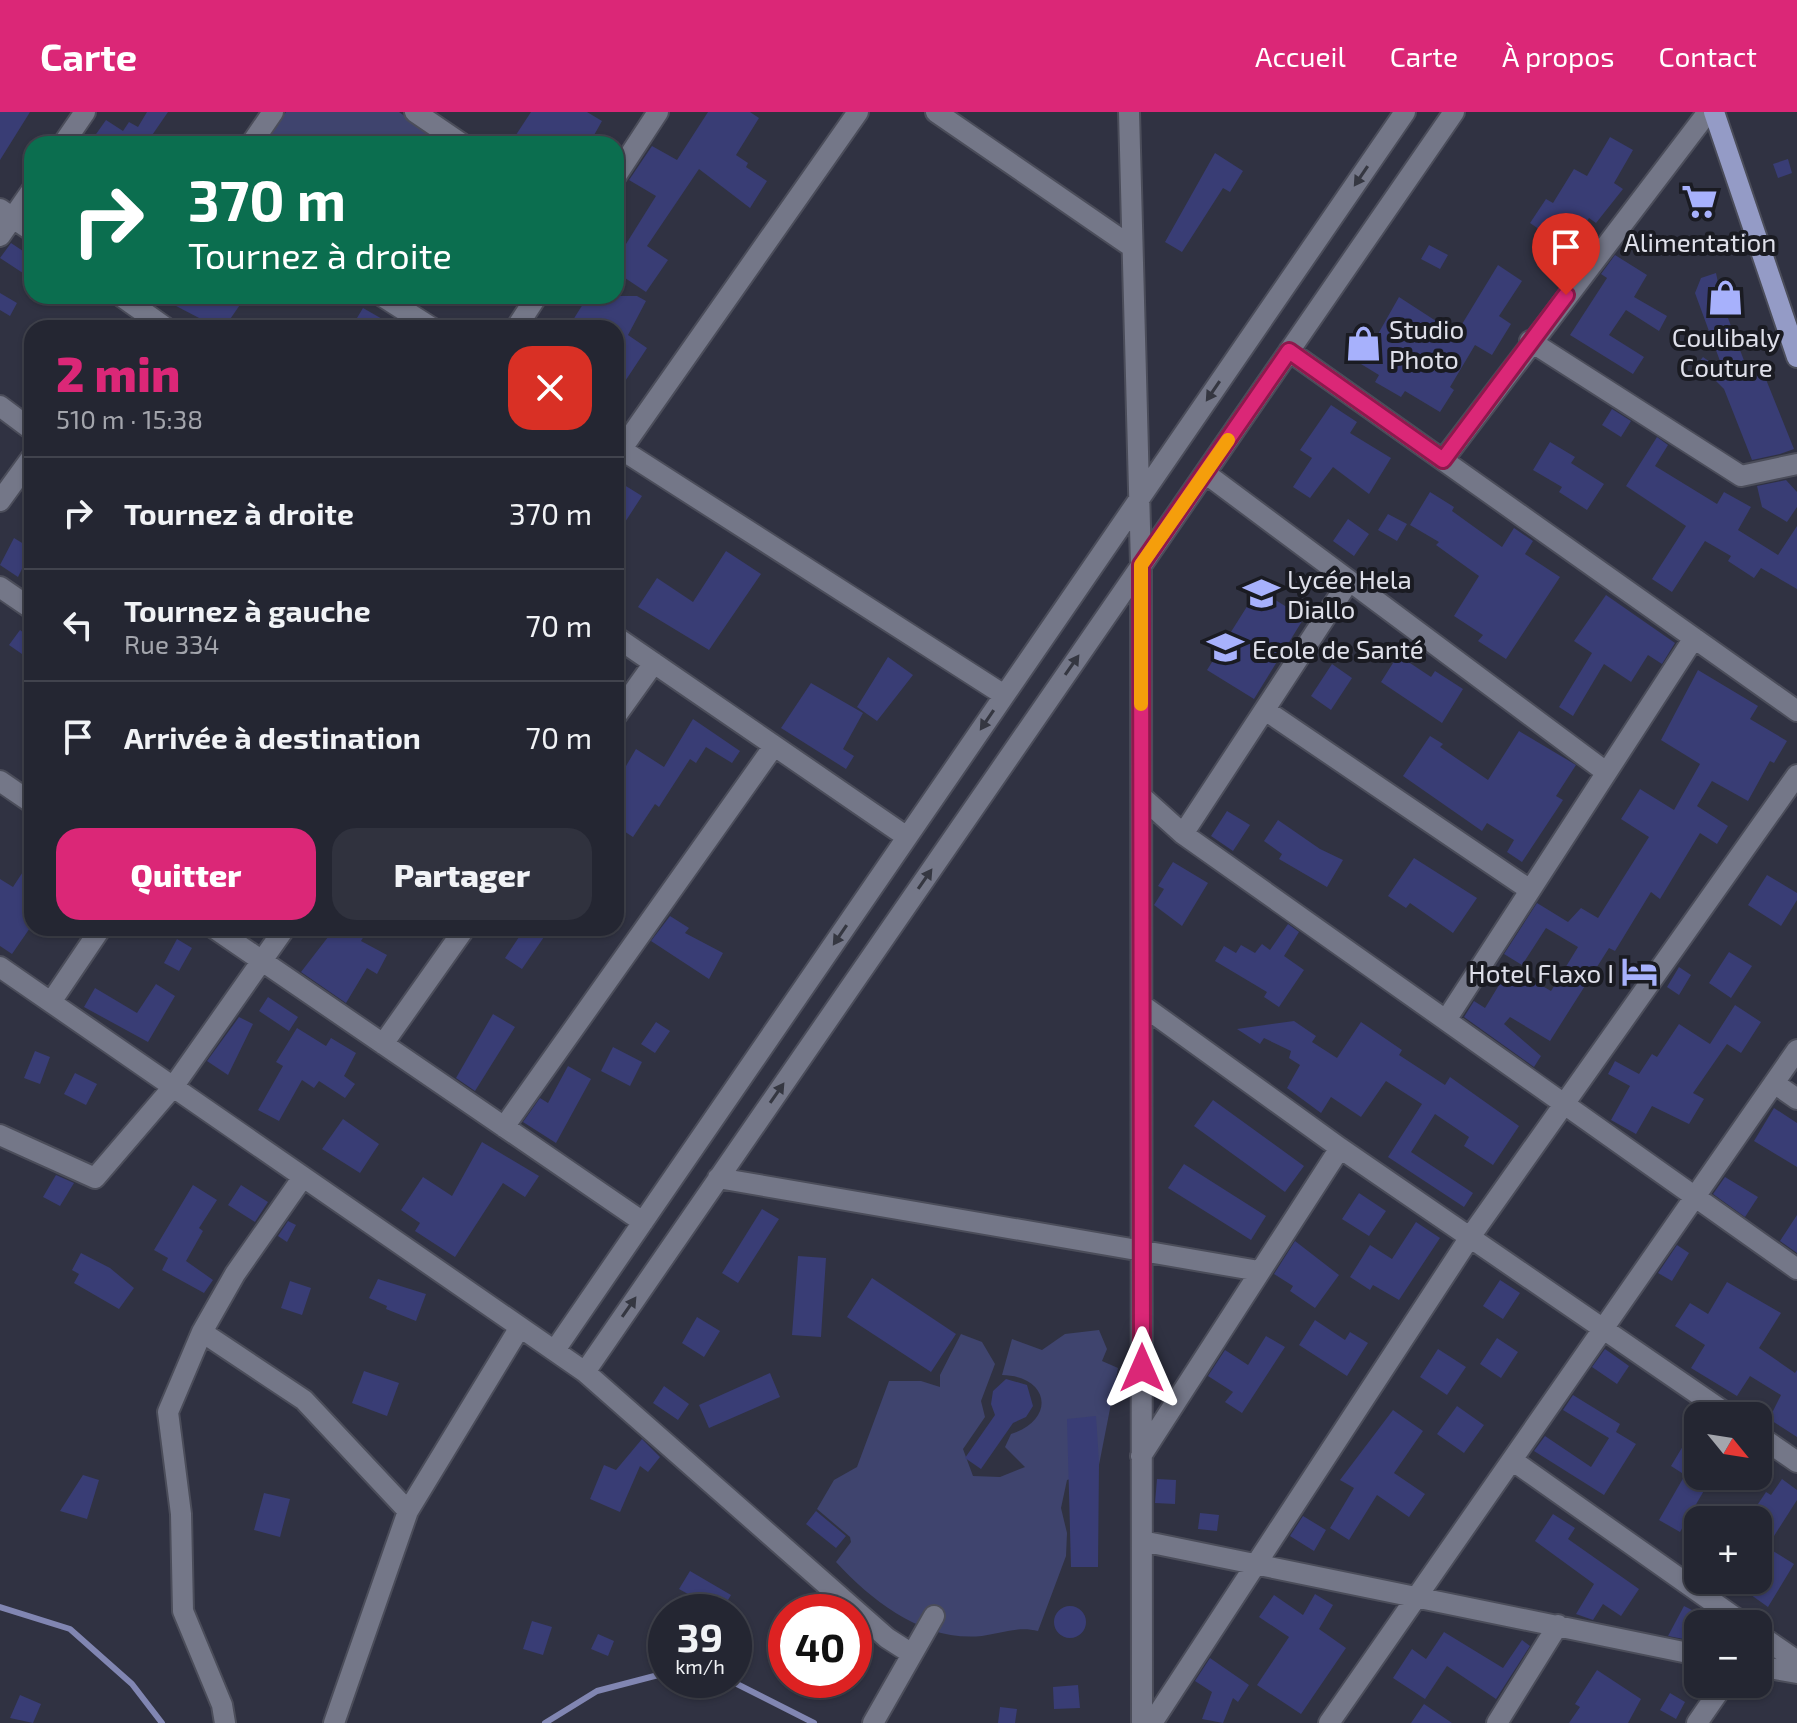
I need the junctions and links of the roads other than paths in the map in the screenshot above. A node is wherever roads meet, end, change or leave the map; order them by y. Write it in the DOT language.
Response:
graph roads {
  1 [pos="85,112"];
  2 [pos="273,112"];
  3 [pos="415,112"];
  4 [pos="658,112"];
  5 [pos="858,112"];
  6 [pos="936,112"];
  7 [pos="1129,112"];
  8 [pos="1145,112"];
  9 [pos="1405,112"];
  10 [pos="1454,112"];
  11 [pos="1708,112"];
  12 [pos="1714,112"];
  13 [pos="1129,134"];
  14 [pos="68,136"];
  15 [pos="256,136"];
  16 [pos="450,136"];
  17 [pos="624,164"];
  18 [pos="24,197"];
  19 [pos="6,213"];
  20 [pos="24,225"];
  21 [pos="0,236"];
  22 [pos="1132,247"];
  23 [pos="139,304"];
  24 [pos="394,304"];
  25 [pos="157,320"];
  26 [pos="420,320"];
  27 [pos="1530,341"];
  28 [pos="1796,348"];
  29 [pos="1289,351"];
  30 [pos="0,406"];
  31 [pos="24,424"];
  32 [pos="624,443"];
  33 [pos="624,455"];
  34 [pos="1443,460"];
  35 [pos="1797,464"];
  36 [pos="24,468"];
  37 [pos="1205,473"];
  38 [pos="1139,499"];
  39 [pos="0,501"];
  40 [pos="1141,565"];
  41 [pos="1349,581"];
  42 [pos="0,587"];
  43 [pos="24,604"];
  44 [pos="1694,638"];
  45 [pos="624,642"];
  46 [pos="654,663"];
  47 [pos="1004,695"];
  48 [pos="624,705"];
  49 [pos="1265,710"];
  50 [pos="1797,711"];
  51 [pos="774,746"];
  52 [pos="1606,772"];
  53 [pos="1797,775"];
  54 [pos="0,781"];
  55 [pos="1142,797"];
  56 [pos="24,798"];
  57 [pos="1183,834"];
  58 [pos="907,837"];
  59 [pos="1530,890"];
  60 [pos="96,936"];
  61 [pos="226,936"];
  62 [pos="279,936"];
  63 [pos="459,936"];
  64 [pos="262,961"];
  65 [pos="0,967"];
  66 [pos="51,1002"];
  67 [pos="1142,1005"];
  68 [pos="1446,1020"];
  69 [pos="383,1044"];
  70 [pos="1797,1050"];
  71 [pos="1774,1083"];
  72 [pos="173,1087"];
  73 [pos="1797,1099"];
  74 [pos="1564,1104"];
  75 [pos="504,1127"];
  76 [pos="0,1135"];
  77 [pos="1340,1148"];
  78 [pos="303,1177"];
  79 [pos="718,1178"];
  80 [pos="1695,1197"];
  81 [pos="643,1222"];
  82 [pos="1470,1237"];
  83 [pos="1142,1249"];
  84 [pos="1797,1269"];
  85 [pos="1259,1271"];
  86 [pos="520,1327"];
  87 [pos="1603,1329"];
  88 [pos="202,1332"];
  89 [pos="555,1350"];
  90 [pos="585,1372"];
  91 [pos="1710,1402"];
  92 [pos="1772,1445"];
  93 [pos="1141,1456"];
  94 [pos="1512,1460"];
  95 [pos="1797,1462"];
  96 [pos="408,1511"];
  97 [pos="1142,1541"];
  98 [pos="1257,1566"];
  99 [pos="1416,1598"];
  100 [pos="1724,1610"];
  101 [pos="934,1616"];
  102 [pos="1558,1625"];
  103 [pos="1772,1644"];
  104 [pos="1684,1652"];
  105 [pos="912,1654"];
  106 [pos="1797,1661"];
  107 [pos="1772,1669"];
  108 [pos="1797,1673"];
  109 [pos="1714,1698"];
  110 [pos="1146,1722"];
  111 [pos="225,1723"];
  112 [pos="334,1723"];
  113 [pos="873,1723"];
  114 [pos="1329,1723"];
  115 [pos="1497,1723"];
  116 [pos="1697,1723"];
  1 -- 14 [label="street"];
  2 -- 15 [label="street"];
  3 -- 16 [label="street"];
  4 -- 17 [label="street"];
  5 -- 32 [label="street"];
  6 -- 22 [label="street"];
  7 -- 13 [label="street"];
  8 -- 13 [label="street"];
  9 -- 38 [label="street, one-way"];
  10 -- 29 [label="street"];
  11 -- 27 [label="street"];
  12 -- 28 [label="main road"];
  13 -- 22 [label="street"];
  18 -- 19 [label="street"];
  19 -- 20 [label="street"];
  19 -- 21 [label="street"];
  22 -- 38 [label="street"];
  23 -- 25 [label="street"];
  24 -- 26 [label="street"];
  27 -- 34 [label="street"];
  27 -- 35 [label="street"];
  29 -- 34 [label="street"];
  29 -- 37 [label="street"];
  30 -- 31 [label="street"];
  33 -- 47 [label="street"];
  34 -- 44 [label="street"];
  36 -- 39 [label="street"];
  37 -- 40 [label="street"];
  37 -- 41 [label="street"];
  38 -- 40 [label="street"];
  38 -- 47 [label="street"];
  40 -- 55 [label="street"];
  79 -- 40 [label="street, one-way"];
  41 -- 49 [label="street"];
  41 -- 52 [label="street"];
  42 -- 43 [label="street"];
  44 -- 50 [label="street"];
  44 -- 52 [label="street"];
  45 -- 46 [label="street"];
  46 -- 48 [label="street"];
  46 -- 51 [label="street"];
  47 -- 58 [label="street, one-way"];
  49 -- 57 [label="street"];
  49 -- 59 [label="street"];
  51 -- 58 [label="street"];
  51 -- 75 [label="street"];
  52 -- 59 [label="street"];
  53 -- 74 [label="street"];
  54 -- 56 [label="street"];
  55 -- 57 [label="street"];
  55 -- 67 [label="street"];
  57 -- 68 [label="street"];
  58 -- 81 [label="street, one-way"];
  59 -- 68 [label="street"];
  60 -- 66 [label="street"];
  61 -- 64 [label="street"];
  62 -- 64 [label="street"];
  63 -- 69 [label="street"];
  64 -- 69 [label="street"];
  64 -- 72 [label="street"];
  65 -- 66 [label="street"];
  66 -- 72 [label="street"];
  67 -- 77 [label="street"];
  67 -- 83 [label="street"];
  68 -- 74 [label="street"];
  69 -- 75 [label="street"];
  70 -- 71 [label="street"];
  71 -- 73 [label="street"];
  71 -- 80 [label="street"];
  72 -- 76 [label="street"];
  72 -- 78 [label="street"];
  74 -- 80 [label="street"];
  74 -- 82 [label="street"];
  75 -- 81 [label="street"];
  77 -- 82 [label="street"];
  77 -- 85 [label="street"];
  78 -- 86 [label="street"];
  78 -- 88 [label="street"];
  79 -- 83 [label="street"];
  90 -- 79 [label="street, one-way"];
  80 -- 84 [label="street"];
  80 -- 87 [label="street"];
  81 -- 89 [label="street"];
  82 -- 87 [label="street"];
  82 -- 98 [label="street"];
  83 -- 85 [label="street"];
  83 -- 93 [label="street"];
  85 -- 93 [label="street"];
  86 -- 89 [label="street"];
  86 -- 96 [label="street"];
  87 -- 91 [label="street"];
  87 -- 94 [label="street"];
  88 -- 96 [label="street"];
  88 -- 111 [label="street"];
  89 -- 90 [label="street"];
  90 -- 105 [label="street"];
  92 -- 95 [label="street"];
  93 -- 97 [label="street"];
  94 -- 99 [label="street"];
  94 -- 100 [label="street"];
  96 -- 112 [label="street"];
  97 -- 98 [label="street"];
  97 -- 110 [label="street"];
  98 -- 99 [label="street"];
  98 -- 110 [label="street"];
  99 -- 102 [label="street"];
  99 -- 114 [label="street"];
  101 -- 105 [label="street"];
  102 -- 104 [label="street"];
  102 -- 115 [label="street"];
  103 -- 106 [label="street"];
  105 -- 113 [label="street"];
  107 -- 108 [label="street"];
  109 -- 116 [label="street"];
}
